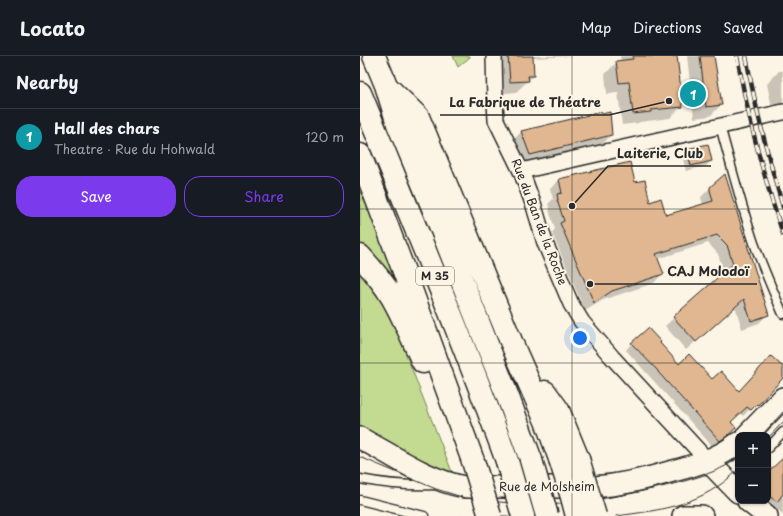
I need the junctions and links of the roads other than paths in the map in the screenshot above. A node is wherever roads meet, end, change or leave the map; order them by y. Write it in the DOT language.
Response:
graph roads {
  1 [pos="374,56"];
  2 [pos="494,56"];
  3 [pos="386,85"];
  4 [pos="360,93"];
  5 [pos="783,112"];
  6 [pos="720,126"];
  7 [pos="360,154"];
  8 [pos="521,171"];
  9 [pos="360,256"];
  10 [pos="783,314"];
  11 [pos="783,398"];
  12 [pos="750,432"];
  13 [pos="783,432"];
  14 [pos="360,438"];
  15 [pos="735,445"];
  16 [pos="771,445"];
  17 [pos="471,454"];
  18 [pos="569,459"];
  19 [pos="707,460"];
  20 [pos="360,479"];
  21 [pos="454,485"];
  22 [pos="735,486"];
  23 [pos="360,500"];
  24 [pos="754,504"];
  25 [pos="424,516"];
  26 [pos="490,516"];
  27 [pos="523,516"];
  28 [pos="547,516"];
  29 [pos="577,516"];
  30 [pos="595,516"];
  31 [pos="683,516"];
  32 [pos="702,516"];
  33 [pos="767,516"];
  1 -- 3 [label="highway, M 35"];
  2 -- 8 [label="street, Rue du Ban de la Roche"];
  3 -- 18 [label="highway"];
  3 -- 28 [label="highway, M 35, bridge"];
  4 -- 27 [label="highway, M 35, bridge"];
  5 -- 6 [label="street"];
  6 -- 8 [label="street"];
  6 -- 10 [label="lane"];
  7 -- 17 [label="highway"];
  8 -- 19 [label="street, Rue du Ban de la Roche"];
  9 -- 17 [label="highway"];
  11 -- 12 [label="main road"];
  13 -- 16 [label="lane"];
  14 -- 21 [label="main road, Rue de Molsheim"];
  15 -- 19 [label="main road, Rue de Molsheim"];
  17 -- 26 [label="highway, bridge"];
  18 -- 29 [label="highway, bridge"];
  18 -- 30 [label="highway, bridge"];
  19 -- 21 [label="main road, Rue de Molsheim"];
  19 -- 22 [label="main road"];
  20 -- 21 [label="lane"];
  23 -- 25 [label="lane"];
  24 -- 33 [label="main road"];
  31 -- 32 [label="main road"];
}
